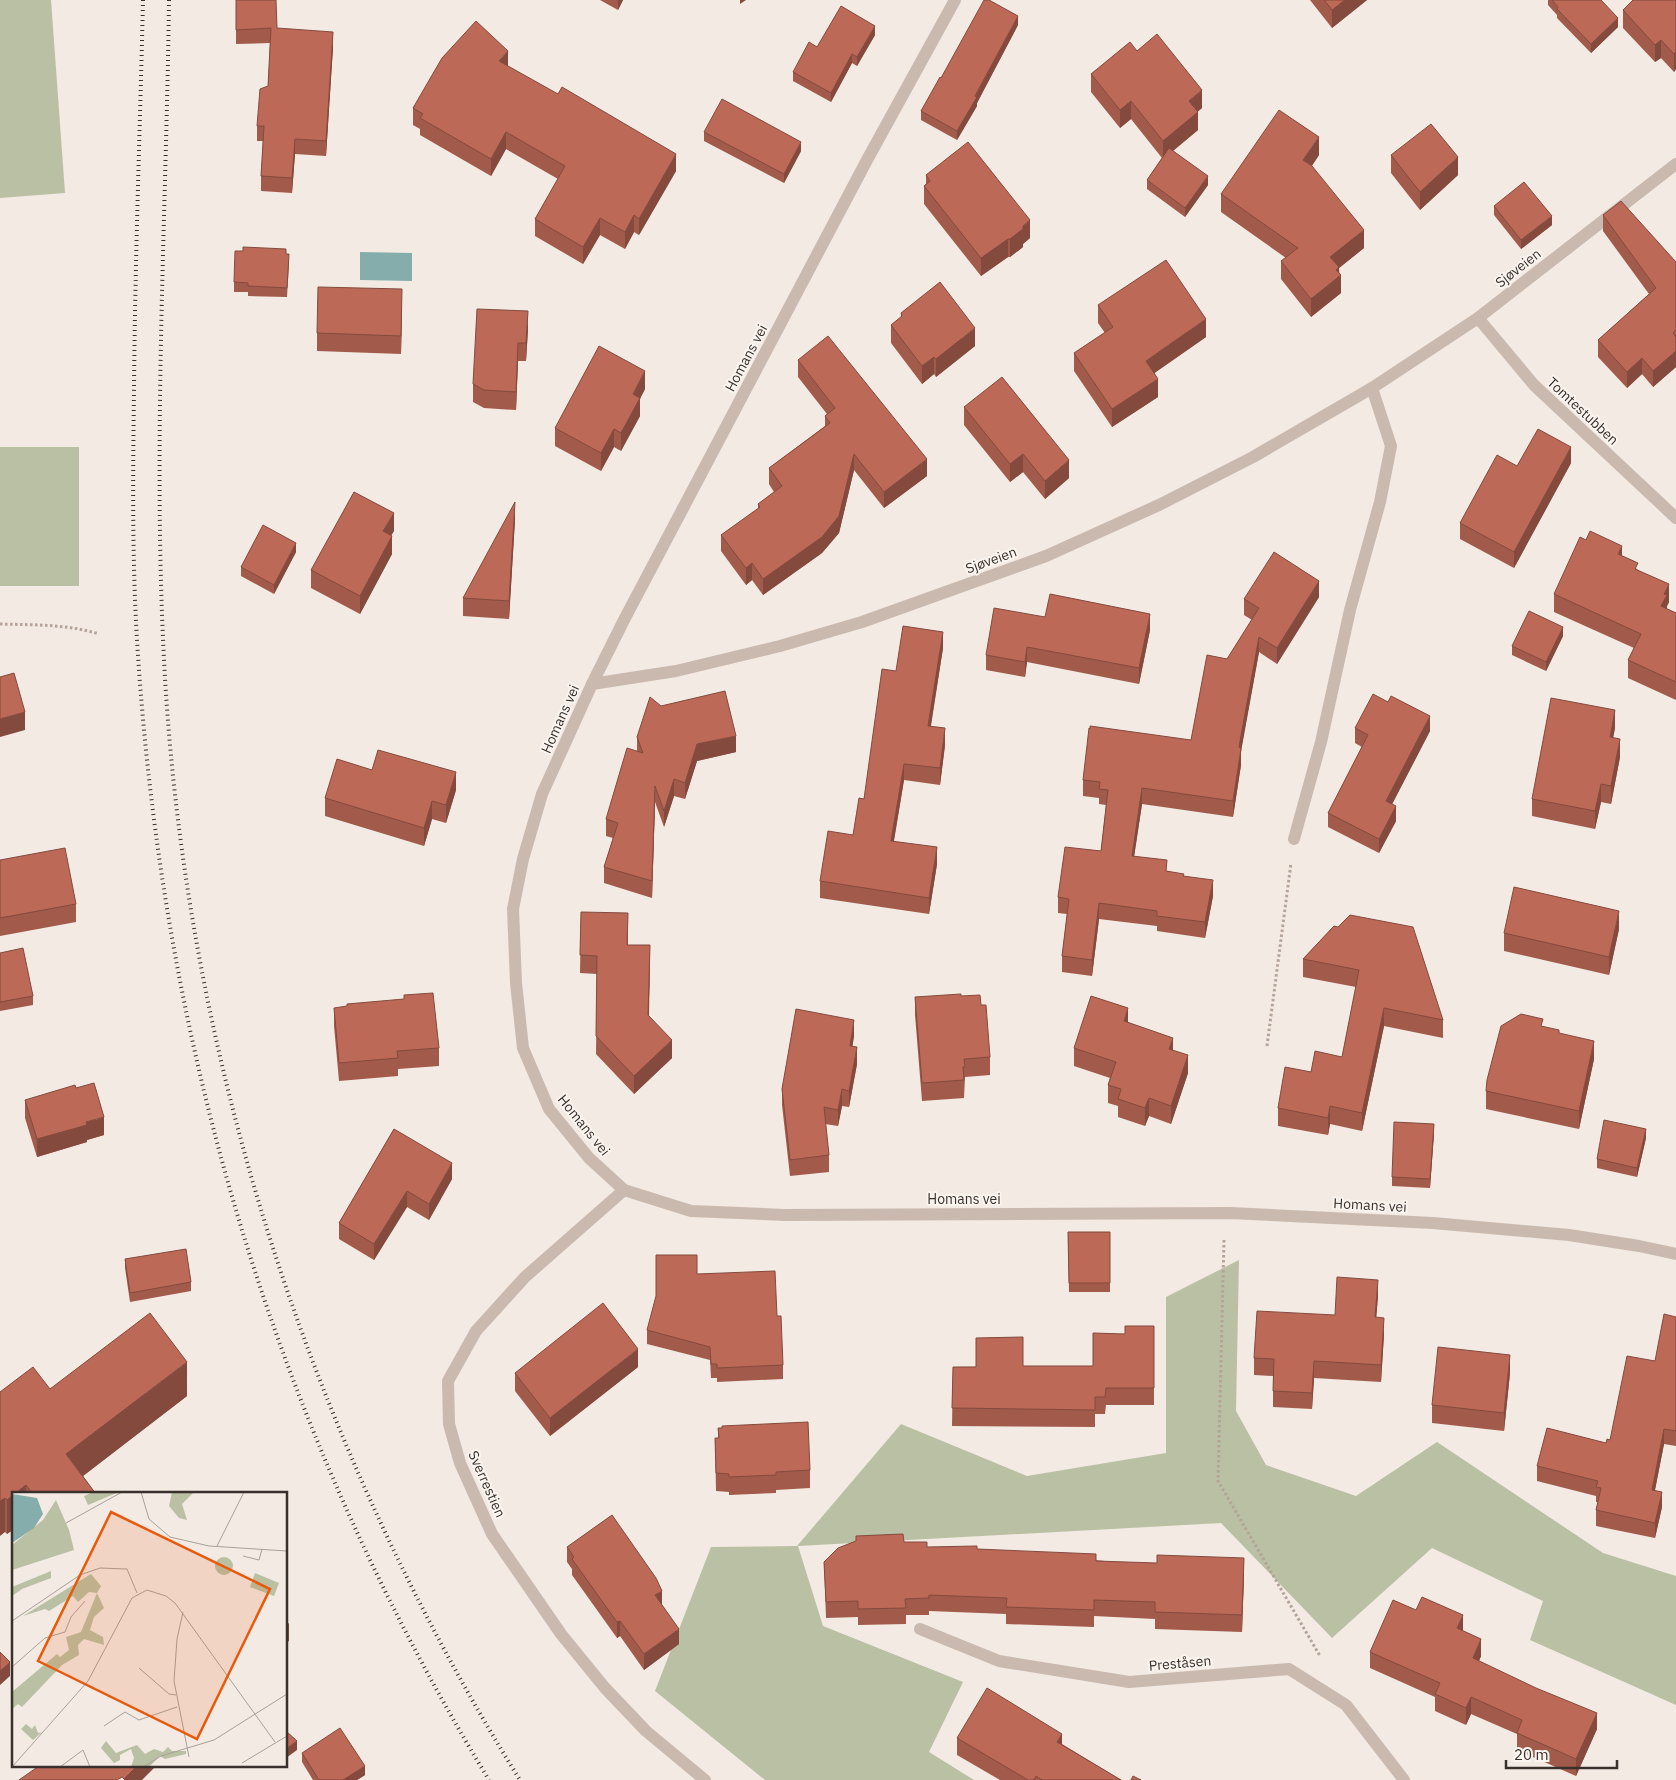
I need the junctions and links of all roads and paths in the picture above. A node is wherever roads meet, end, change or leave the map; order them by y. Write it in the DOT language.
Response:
graph roads {
  1 [pos="955,0"];
  2 [pos="1676,164"];
  3 [pos="1478,318"];
  4 [pos="1372,388"];
  5 [pos="1676,518"];
  6 [pos="0,624"];
  7 [pos="99,634"];
  8 [pos="592,684"];
  9 [pos="1294,839"];
  10 [pos="1267,1046"];
  11 [pos="624,1190"];
  12 [pos="1224,1236"];
  13 [pos="1676,1254"];
  14 [pos="920,1630"];
  15 [pos="1323,1662"];
  16 [pos="705,1780"];
  17 [pos="1404,1780"];
  1 -- 8 [label="street, Homans vei"];
  2 -- 3 [label="street, Sjøveien"];
  3 -- 4 [label="street, Sjøveien"];
  3 -- 5 [label="street, Tomtestubben"];
  4 -- 8 [label="street, Sjøveien"];
  4 -- 9 [label="street"];
  6 -- 7 [label="path"];
  8 -- 11 [label="street, Homans vei"];
  9 -- 10 [label="path"];
  11 -- 13 [label="street, Homans vei"];
  11 -- 16 [label="street, Sverrestien"];
  12 -- 15 [label="path"];
  14 -- 17 [label="street, Preståsen"];
}
